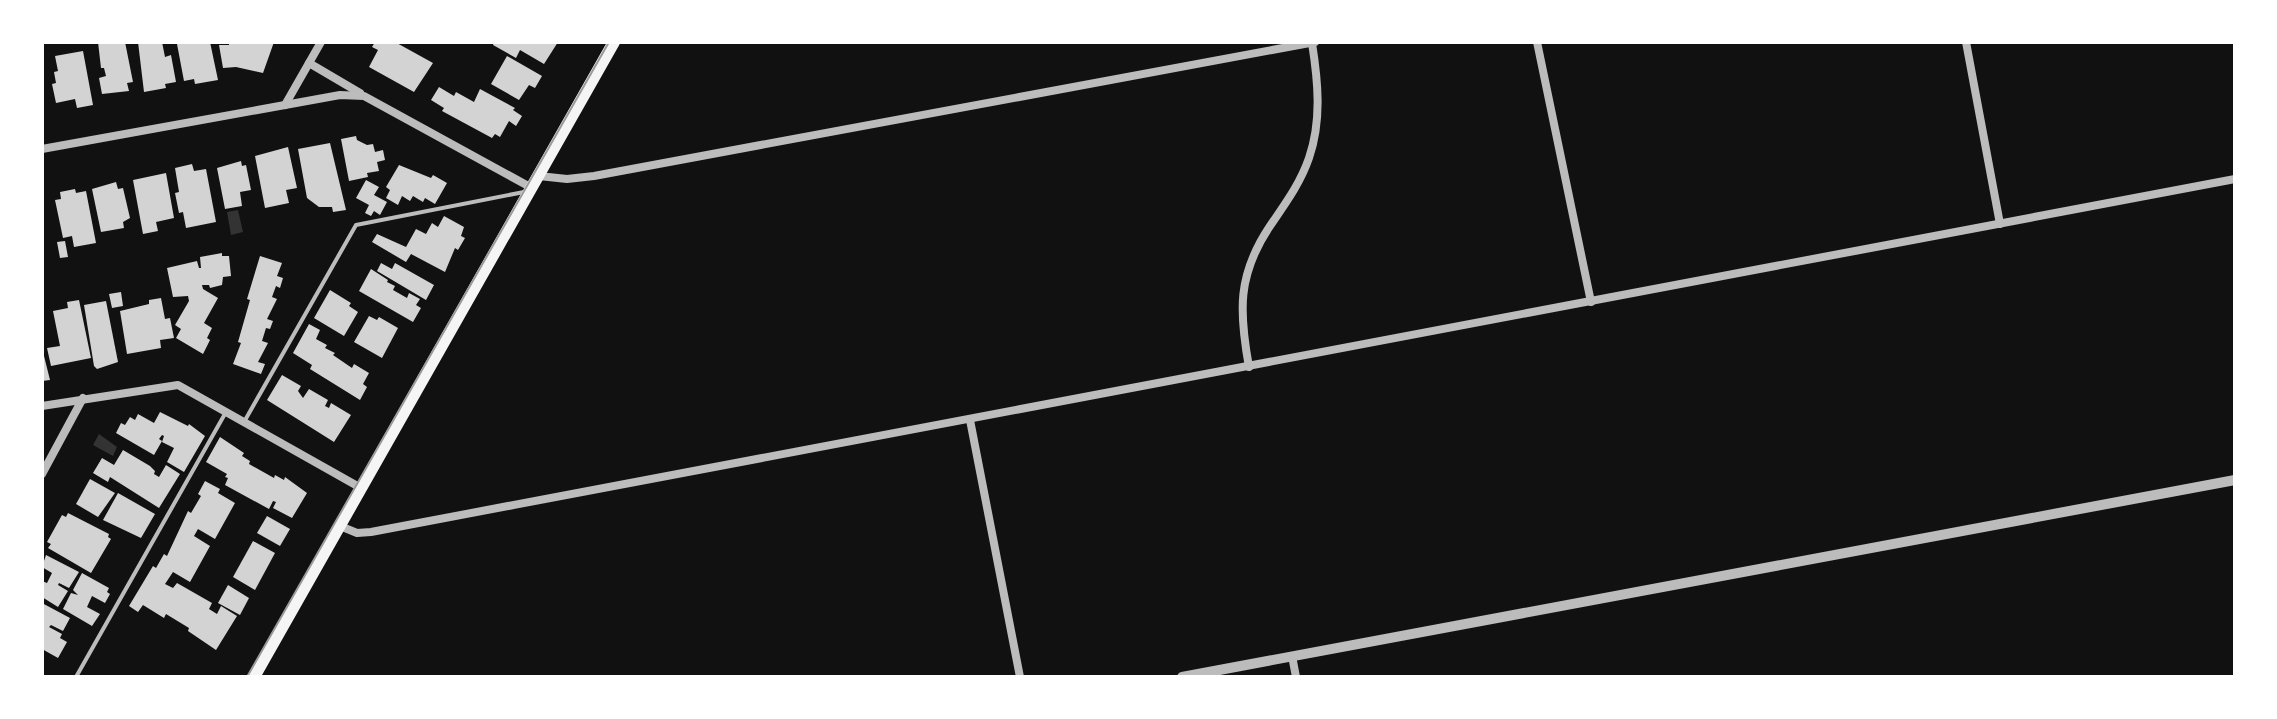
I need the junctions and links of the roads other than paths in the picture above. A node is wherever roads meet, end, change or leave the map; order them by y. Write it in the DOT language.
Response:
graph roads {
  1 [pos="321,42"];
  2 [pos="614,42"];
  3 [pos="1314,42"];
  4 [pos="1537,42"];
  5 [pos="1966,42"];
  6 [pos="309,63"];
  7 [pos="364,96"];
  8 [pos="285,105"];
  9 [pos="42,149"];
  10 [pos="2235,179"];
  11 [pos="534,185"];
  12 [pos="2000,224"];
  13 [pos="1591,302"];
  14 [pos="1249,367"];
  15 [pos="83,398"];
  16 [pos="42,406"];
  17 [pos="226,412"];
  18 [pos="970,420"];
  19 [pos="244,422"];
  20 [pos="42,474"];
  21 [pos="2235,480"];
  22 [pos="361,488"];
  23 [pos="340,526"];
  24 [pos="1292,656"];
  25 [pos="76,677"];
  26 [pos="254,677"];
  27 [pos="1020,677"];
  28 [pos="1182,677"];
  29 [pos="1296,677"];
  1 -- 6 [label="street"];
  2 -- 11 [label="main road"];
  3 -- 11 [label="street"];
  3 -- 14 [label="street"];
  4 -- 13 [label="street"];
  5 -- 12 [label="street"];
  6 -- 7 [label="street"];
  6 -- 8 [label="street"];
  7 -- 8 [label="street"];
  7 -- 11 [label="street"];
  8 -- 9 [label="street"];
  10 -- 12 [label="street"];
  11 -- 19 [label="lane"];
  11 -- 22 [label="main road"];
  12 -- 13 [label="street"];
  13 -- 14 [label="street"];
  14 -- 18 [label="street"];
  15 -- 16 [label="street"];
  15 -- 17 [label="street"];
  15 -- 20 [label="street"];
  17 -- 19 [label="street"];
  17 -- 25 [label="lane"];
  18 -- 23 [label="street"];
  18 -- 27 [label="street"];
  19 -- 22 [label="street"];
  21 -- 24 [label="street"];
  22 -- 23 [label="main road"];
  23 -- 26 [label="main road"];
  24 -- 28 [label="street"];
  24 -- 29 [label="street"];
}
